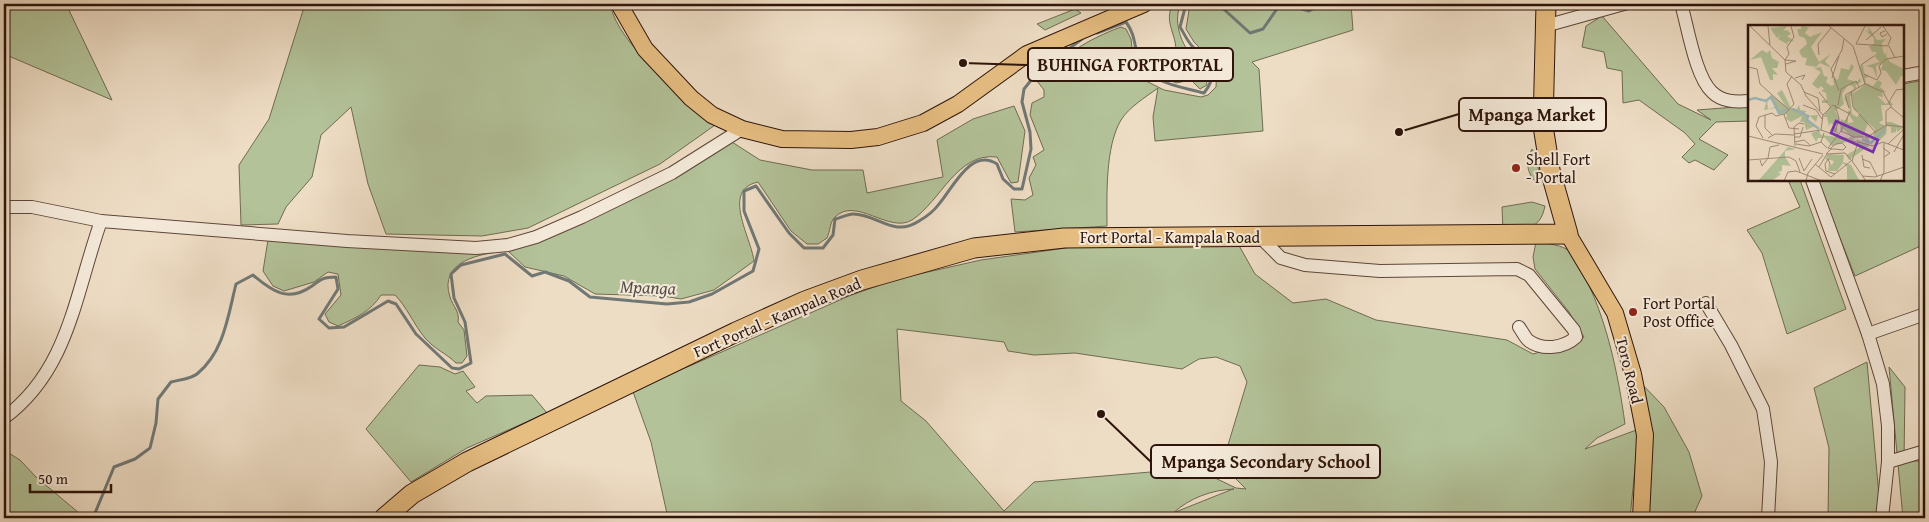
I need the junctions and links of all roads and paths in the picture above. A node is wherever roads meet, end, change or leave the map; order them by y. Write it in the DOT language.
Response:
graph roads {
  1 [pos="619,4"];
  2 [pos="1144,4"];
  3 [pos="1546,4"];
  4 [pos="1624,4"];
  5 [pos="1681,4"];
  6 [pos="1546,26"];
  7 [pos="1925,72"];
  8 [pos="1904,76"];
  9 [pos="1748,101"];
  10 [pos="742,129"];
  11 [pos="1812,181"];
  12 [pos="4,207"];
  13 [pos="101,221"];
  14 [pos="1568,234"];
  15 [pos="1259,236"];
  16 [pos="1706,303"];
  17 [pos="1925,314"];
  18 [pos="1519,327"];
  19 [pos="1868,334"];
  20 [pos="4,418"];
  21 [pos="1925,451"];
  22 [pos="1888,462"];
  23 [pos="384,518"];
  24 [pos="1641,518"];
  25 [pos="1768,518"];
  26 [pos="1882,518"];
  1 -- 10 [label="main road"];
  2 -- 10 [label="main road"];
  3 -- 6 [label="highway"];
  4 -- 6 [label="street"];
  5 -- 9 [label="street"];
  6 -- 14 [label="highway"];
  7 -- 8 [label="street"];
  10 -- 13 [label="street"];
  11 -- 19 [label="street"];
  12 -- 13 [label="street"];
  13 -- 20 [label="street"];
  14 -- 15 [label="highway, Fort Portal - Kampala Road"];
  14 -- 24 [label="main road, Toro Road"];
  15 -- 18 [label="street"];
  15 -- 23 [label="highway, Fort Portal - Kampala Road"];
  16 -- 25 [label="street"];
  17 -- 19 [label="street"];
  19 -- 22 [label="street"];
  21 -- 22 [label="street"];
  22 -- 26 [label="street"];
}
